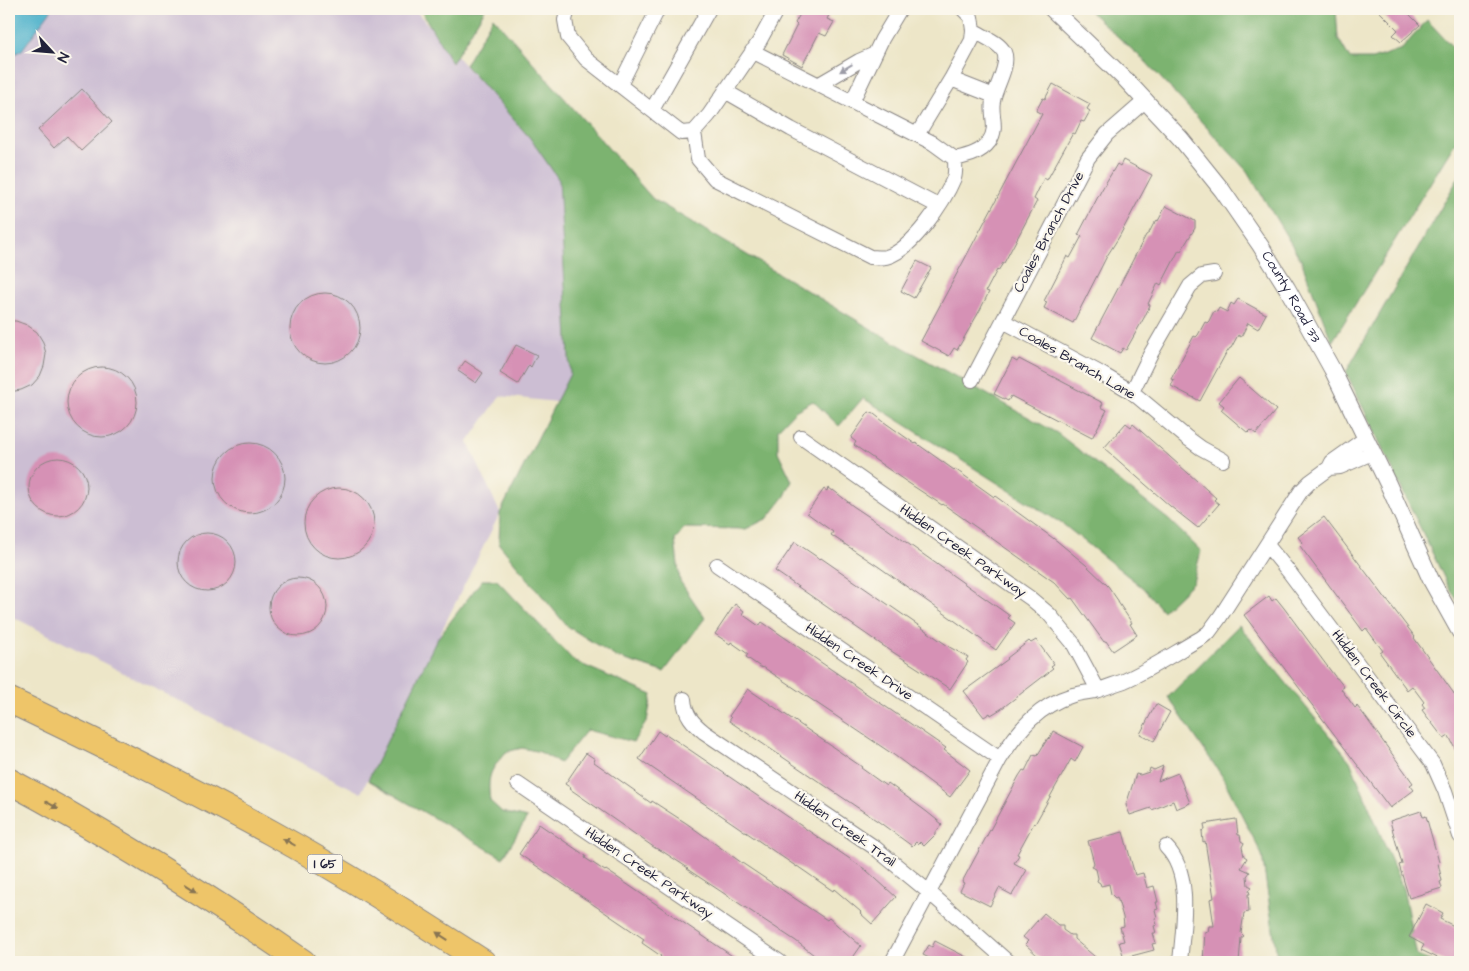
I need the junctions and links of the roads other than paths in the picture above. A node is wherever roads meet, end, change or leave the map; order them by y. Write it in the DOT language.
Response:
graph roads {
  1 [pos="568,9"];
  2 [pos="658,9"];
  3 [pos="708,9"];
  4 [pos="777,9"];
  5 [pos="900,9"];
  6 [pos="962,9"];
  7 [pos="1052,9"];
  8 [pos="973,30"];
  9 [pos="752,51"];
  10 [pos="875,54"];
  11 [pos="951,79"];
  12 [pos="620,85"];
  13 [pos="818,85"];
  14 [pos="725,91"];
  15 [pos="994,96"];
  16 [pos="1146,100"];
  17 [pos="852,102"];
  18 [pos="652,110"];
  19 [pos="694,132"];
  20 [pos="918,135"];
  21 [pos="955,159"];
  22 [pos="938,206"];
  23 [pos="1214,274"];
  24 [pos="1003,321"];
  25 [pos="972,380"];
  26 [pos="1132,392"];
  27 [pos="801,437"];
  28 [pos="1366,438"];
  29 [pos="1372,453"];
  30 [pos="1224,460"];
  31 [pos="1329,468"];
  32 [pos="1266,545"];
  33 [pos="717,566"];
  34 [pos="1460,632"];
  35 [pos="1098,690"];
  36 [pos="9,692"];
  37 [pos="684,699"];
  38 [pos="9,700"];
  39 [pos="1000,759"];
  40 [pos="162,774"];
  41 [pos="9,781"];
  42 [pos="518,784"];
  43 [pos="1460,836"];
  44 [pos="1166,847"];
  45 [pos="930,893"];
  46 [pos="303,962"];
  47 [pos="483,962"];
  48 [pos="780,962"];
  49 [pos="892,962"];
  50 [pos="1008,962"];
  51 [pos="1180,962"];
  1 -- 12 [label="street"];
  2 -- 12 [label="street"];
  3 -- 18 [label="street"];
  4 -- 9 [label="street"];
  5 -- 10 [label="street"];
  6 -- 8 [label="street"];
  7 -- 16 [label="street, County Road 33"];
  8 -- 11 [label="street"];
  8 -- 15 [label="street"];
  9 -- 13 [label="street"];
  9 -- 14 [label="street"];
  10 -- 13 [label="street, one-way"];
  10 -- 17 [label="street"];
  11 -- 15 [label="street"];
  11 -- 20 [label="street"];
  12 -- 18 [label="street"];
  13 -- 17 [label="street"];
  14 -- 19 [label="street"];
  14 -- 22 [label="street"];
  15 -- 21 [label="street"];
  16 -- 24 [label="street, Coales Branch Drive"];
  16 -- 28 [label="street, County Road 33"];
  17 -- 20 [label="street"];
  18 -- 19 [label="street"];
  19 -- 22 [label="street"];
  20 -- 21 [label="street"];
  21 -- 22 [label="street"];
  23 -- 26 [label="street"];
  24 -- 25 [label="street, Coales Branch Drive"];
  24 -- 26 [label="street, Coales Branch Lane"];
  26 -- 30 [label="street, Coales Branch Lane"];
  27 -- 35 [label="street, Hidden Creek Parkway"];
  28 -- 29 [label="street, County Road 33"];
  28 -- 31 [label="street"];
  29 -- 31 [label="street"];
  29 -- 34 [label="street, County Road 33"];
  31 -- 32 [label="street"];
  32 -- 35 [label="street"];
  32 -- 43 [label="street, Hidden Creek Circle"];
  33 -- 39 [label="street, Hidden Creek Drive"];
  35 -- 39 [label="street"];
  36 -- 40 [label="highway"];
  37 -- 45 [label="street, Hidden Creek Trail"];
  38 -- 40 [label="highway, I 65"];
  39 -- 45 [label="street"];
  47 -- 40 [label="highway, I 65, one-way"];
  41 -- 46 [label="highway, one-way"];
  42 -- 48 [label="street, Hidden Creek Parkway"];
  44 -- 51 [label="street"];
  45 -- 49 [label="street"];
  45 -- 50 [label="street, Hidden Creek Trail"];
}
